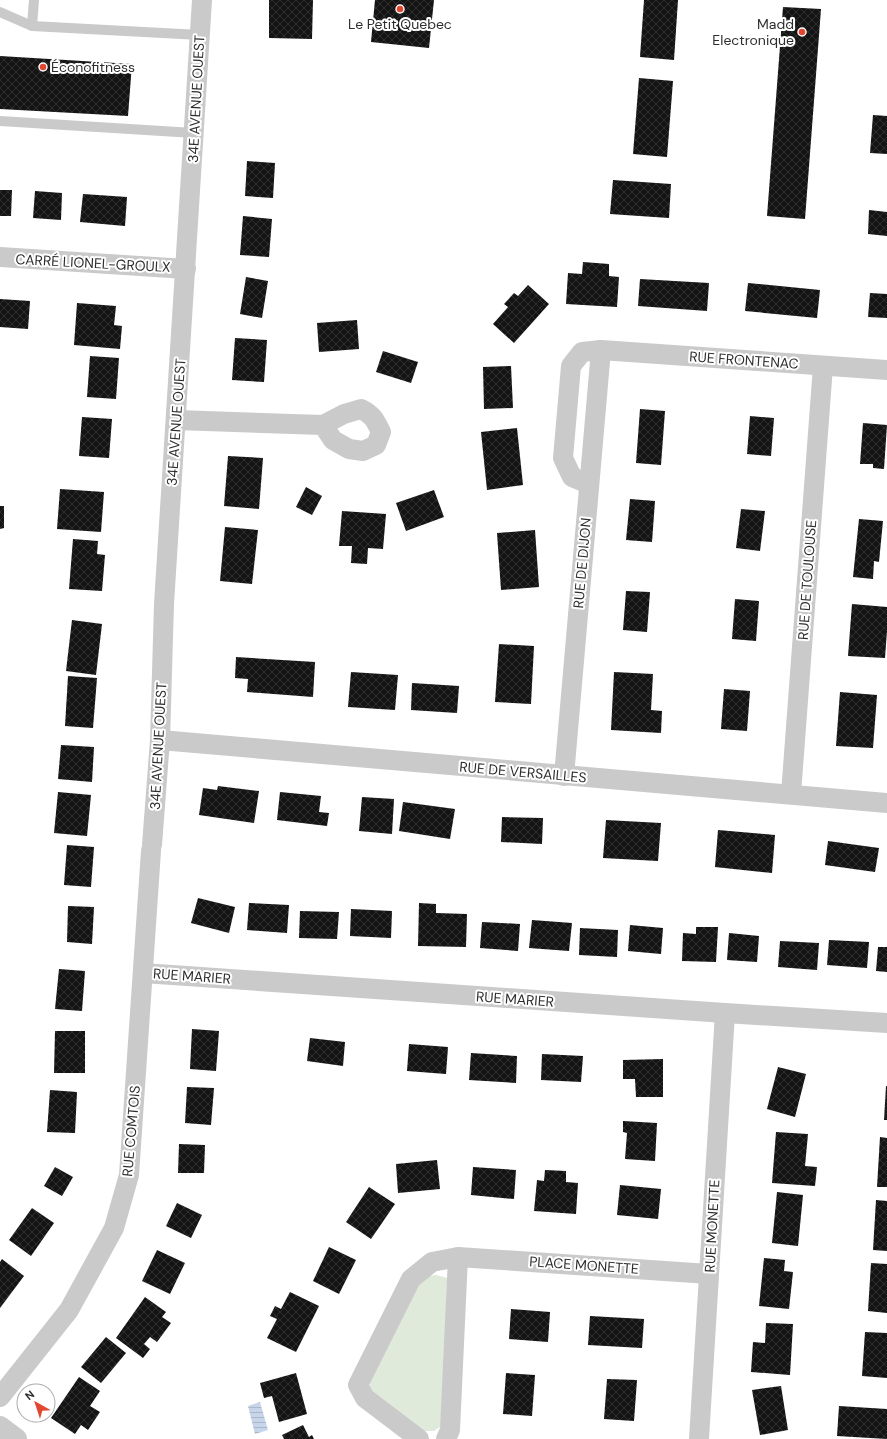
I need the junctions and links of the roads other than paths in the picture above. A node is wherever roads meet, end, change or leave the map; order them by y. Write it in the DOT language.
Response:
graph roads {
  1 [pos="34,0"];
  2 [pos="202,0"];
  3 [pos="0,12"];
  4 [pos="32,26"];
  5 [pos="200,35"];
  6 [pos="0,121"];
  7 [pos="194,133"];
  8 [pos="0,258"];
  9 [pos="186,269"];
  10 [pos="601,350"];
  11 [pos="823,366"];
  12 [pos="887,370"];
  13 [pos="176,420"];
  14 [pos="322,425"];
  15 [pos="589,484"];
  16 [pos="160,740"];
  17 [pos="564,776"];
  18 [pos="791,794"];
  19 [pos="887,803"];
  20 [pos="152,848"];
  21 [pos="143,973"];
  22 [pos="725,1013"];
  23 [pos="887,1023"];
  24 [pos="458,1257"];
  25 [pos="709,1274"];
  26 [pos="0,1397"];
  27 [pos="0,1427"];
  28 [pos="16,1439"];
  29 [pos="419,1439"];
  30 [pos="446,1439"];
  31 [pos="699,1439"];
  1 -- 4 [label="lane"];
  2 -- 5 [label="street, 34E AVENUE OUEST"];
  3 -- 4 [label="lane"];
  4 -- 5 [label="lane"];
  5 -- 7 [label="street, 34E AVENUE OUEST"];
  6 -- 7 [label="lane"];
  7 -- 9 [label="street, 34E AVENUE OUEST"];
  8 -- 9 [label="street, CARRÉ LIONEL-GROULX"];
  9 -- 13 [label="street, 34E AVENUE OUEST"];
  10 -- 11 [label="street, RUE FRONTENAC"];
  10 -- 15 [label="street, RUE DE DIJON"];
  10 -- 15 [label="street, RUE FRONTENAC"];
  11 -- 12 [label="street, RUE FRONTENAC"];
  11 -- 18 [label="street, RUE DE TOULOUSE"];
  13 -- 14 [label="street"];
  13 -- 16 [label="street, 34E AVENUE OUEST"];
  15 -- 17 [label="street, RUE DE DIJON"];
  16 -- 17 [label="street, RUE DE VERSAILLES"];
  16 -- 20 [label="street, 34E AVENUE OUEST"];
  17 -- 18 [label="street, RUE DE VERSAILLES"];
  18 -- 19 [label="street, RUE DE VERSAILLES"];
  20 -- 21 [label="street, RUE COMTOIS"];
  21 -- 22 [label="street, RUE MARIER"];
  21 -- 26 [label="street, RUE COMTOIS"];
  22 -- 23 [label="street, RUE MARIER"];
  22 -- 25 [label="street, RUE MONETTE"];
  24 -- 25 [label="street, PLACE MONETTE"];
  24 -- 29 [label="street, PLACE MONETTE"];
  24 -- 30 [label="street"];
  25 -- 31 [label="street, RUE MONETTE"];
  27 -- 28 [label="street"];
}
